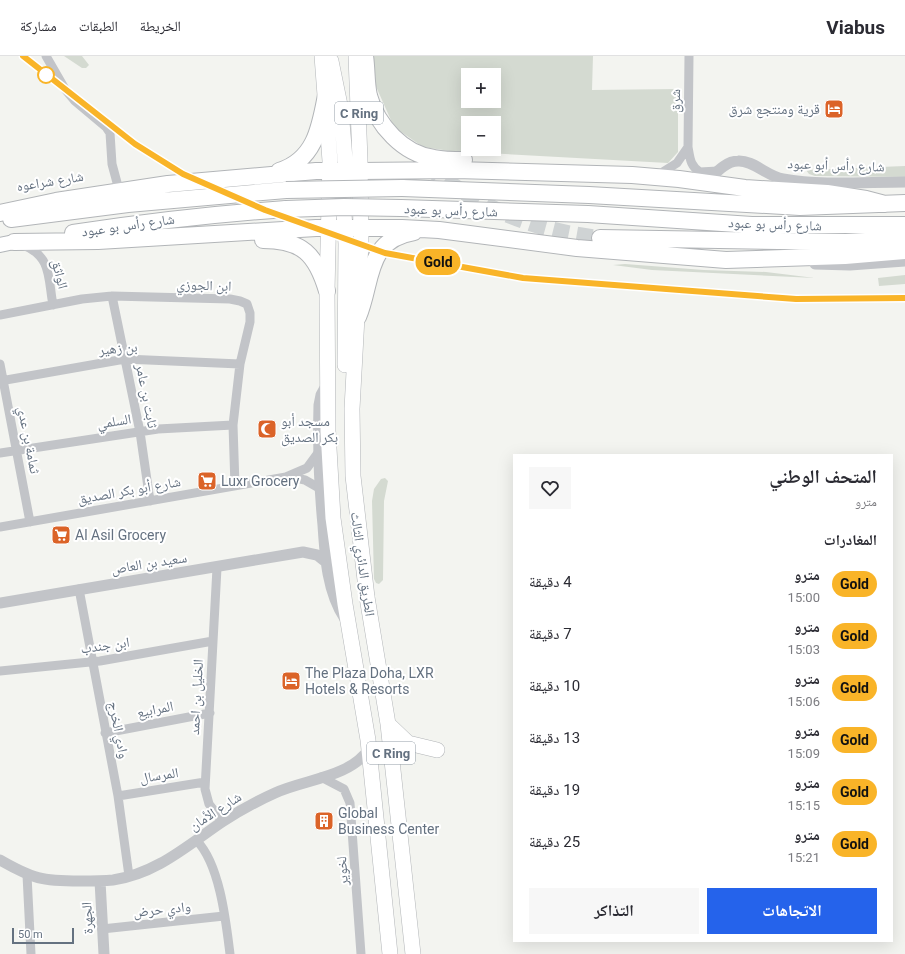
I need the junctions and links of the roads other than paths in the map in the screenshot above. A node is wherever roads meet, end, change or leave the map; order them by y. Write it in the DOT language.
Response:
graph roads {
  1 [pos="46,56"];
  2 [pos="322,56"];
  3 [pos="329,56"];
  4 [pos="356,56"];
  5 [pos="365,56"];
  6 [pos="689,56"];
  7 [pos="326,95"];
  8 [pos="688,147"];
  9 [pos="330,171"];
  10 [pos="353,171"];
  11 [pos="718,171"];
  12 [pos="611,174"];
  13 [pos="260,176"];
  14 [pos="653,177"];
  15 [pos="905,182"];
  16 [pos="706,183"];
  17 [pos="112,192"];
  18 [pos="905,203"];
  19 [pos="885,204"];
  20 [pos="0,205"];
  21 [pos="0,213"];
  22 [pos="0,220"];
  23 [pos="905,225"];
  24 [pos="329,228"];
  25 [pos="353,228"];
  26 [pos="455,232"];
  27 [pos="147,236"];
  28 [pos="600,238"];
  29 [pos="905,239"];
  30 [pos="7,243"];
  31 [pos="905,251"];
  32 [pos="726,260"];
  33 [pos="905,261"];
  34 [pos="326,291"];
  35 [pos="112,296"];
  36 [pos="54,305"];
  37 [pos="0,315"];
  38 [pos="358,317"];
  39 [pos="125,359"];
  40 [pos="0,364"];
  41 [pos="240,364"];
  42 [pos="2,381"];
  43 [pos="328,384"];
  44 [pos="352,408"];
  45 [pos="233,425"];
  46 [pos="140,432"];
  47 [pos="17,451"];
  48 [pos="0,453"];
  49 [pos="318,453"];
  50 [pos="286,477"];
  51 [pos="235,486"];
  52 [pos="320,488"];
  53 [pos="150,501"];
  54 [pos="30,522"];
  55 [pos="0,527"];
  56 [pos="324,536"];
  57 [pos="303,552"];
  58 [pos="327,563"];
  59 [pos="217,568"];
  60 [pos="79,589"];
  61 [pos="0,603"];
  62 [pos="349,624"];
  63 [pos="214,641"];
  64 [pos="92,662"];
  65 [pos="0,671"];
  66 [pos="210,713"];
  67 [pos="388,724"];
  68 [pos="106,733"];
  69 [pos="369,749"];
  70 [pos="436,750"];
  71 [pos="349,768"];
  72 [pos="321,777"];
  73 [pos="372,780"];
  74 [pos="205,782"];
  75 [pos="118,796"];
  76 [pos="222,822"];
  77 [pos="197,841"];
  78 [pos="0,860"];
  79 [pos="27,875"];
  80 [pos="129,876"];
  81 [pos="100,881"];
  82 [pos="224,916"];
  83 [pos="102,930"];
  84 [pos="31,954"];
  85 [pos="104,954"];
  86 [pos="230,954"];
  87 [pos="361,954"];
  88 [pos="390,954"];
  89 [pos="414,954"];
  1 -- 17 [label="street"];
  2 -- 7 [label="highway, C Ring"];
  3 -- 10 [label="highway"];
  4 -- 10 [label="highway, C Ring"];
  5 -- 12 [label="highway"];
  6 -- 8 [label="street, شرق"];
  7 -- 9 [label="highway, C Ring"];
  7 -- 13 [label="highway"];
  8 -- 11 [label="street, شرق"];
  8 -- 14 [label="street"];
  9 -- 10 [label="highway"];
  9 -- 13 [label="highway"];
  9 -- 24 [label="highway, الطريق الدائري الثالث / C Ring"];
  9 -- 25 [label="highway"];
  10 -- 12 [label="highway"];
  10 -- 25 [label="highway, الطريق الدائري الثالث / C Ring"];
  11 -- 15 [label="street, شارع رأس أبو عبود"];
  11 -- 16 [label="street, شارع رأس أبو عبود"];
  12 -- 14 [label="highway"];
  13 -- 17 [label="highway"];
  14 -- 16 [label="highway"];
  16 -- 19 [label="highway"];
  17 -- 20 [label="street, شارع شراعوه"];
  17 -- 21 [label="highway"];
  18 -- 19 [label="highway, شارع رأس بو عبود"];
  19 -- 22 [label="highway, شارع رأس بو عبود, bridge"];
  23 -- 30 [label="highway, شارع رأس بو عبود, bridge"];
  24 -- 25 [label="highway"];
  24 -- 27 [label="highway"];
  24 -- 34 [label="highway, الطريق الدائري الثالث / C Ring"];
  25 -- 26 [label="highway"];
  25 -- 38 [label="highway, الطريق الدائري الثالث / C Ring"];
  25 -- 44 [label="highway"];
  26 -- 32 [label="highway"];
  26 -- 38 [label="highway"];
  27 -- 30 [label="highway"];
  27 -- 34 [label="highway"];
  28 -- 29 [label="highway"];
  30 -- 36 [label="street, الواثق"];
  31 -- 32 [label="highway"];
  32 -- 33 [label="street"];
  34 -- 43 [label="highway, الطريق الدائري الثالث / C Ring"];
  35 -- 36 [label="street, ابن الجوزي"];
  35 -- 39 [label="street, ثابت بن عامر"];
  35 -- 41 [label="street, ابن الجوزي"];
  36 -- 37 [label="street, ابن الجوزي"];
  38 -- 44 [label="highway, الطريق الدائري الثالث / C Ring"];
  39 -- 41 [label="street, بن زهير"];
  39 -- 42 [label="street, بن زهير"];
  39 -- 46 [label="street, ثابت بن عامر"];
  40 -- 42 [label="street, ثمامة بن عدي"];
  41 -- 45 [label="street, ابن الجوزي"];
  42 -- 47 [label="street, ثمامة بن عدي"];
  43 -- 49 [label="street, الطريق الدائري الثالث"];
  43 -- 62 [label="highway, الطريق الدائري الثالث / C Ring"];
  44 -- 67 [label="highway, الطريق الدائري الثالث / C Ring"];
  45 -- 46 [label="street, السلمي"];
  45 -- 51 [label="street, ابن الجوزي"];
  46 -- 47 [label="street, السلمي"];
  46 -- 53 [label="street, ثابت بن عامر"];
  47 -- 48 [label="street, السلمي"];
  47 -- 54 [label="street, ثمامة بن عدي"];
  49 -- 50 [label="street, شارع أبو بكر الصديق"];
  49 -- 52 [label="street, الطريق الدائري الثالث"];
  50 -- 51 [label="street, شارع أبو بكر الصديق"];
  50 -- 52 [label="street, شارع أبو بكر الصديق"];
  51 -- 53 [label="street, شارع أبو بكر الصديق"];
  52 -- 56 [label="street, الطريق الدائري الثالث"];
  53 -- 54 [label="street, شارع أبو بكر الصديق"];
  54 -- 55 [label="street, شارع أبو بكر الصديق"];
  56 -- 57 [label="street, سعيد بن العاص"];
  56 -- 58 [label="street, الطريق الدائري الثالث"];
  57 -- 58 [label="street"];
  57 -- 59 [label="street, سعيد بن العاص"];
  58 -- 62 [label="street, الطريق الدائري الثالث"];
  59 -- 60 [label="street, سعيد بن العاص"];
  59 -- 63 [label="street, الخليل بن احمد"];
  60 -- 61 [label="street, سعيد بن العاص"];
  60 -- 64 [label="street, وادي الخرج"];
  62 -- 69 [label="highway, الطريق الدائري الثالث / C Ring"];
  63 -- 64 [label="street, ابن جندب"];
  63 -- 66 [label="street, الخليل بن احمد"];
  64 -- 65 [label="street, ابن جندب"];
  64 -- 68 [label="street, وادي الخرج"];
  66 -- 68 [label="street, المرابيع"];
  66 -- 74 [label="street, الخليل بن احمد"];
  67 -- 70 [label="highway"];
  67 -- 89 [label="highway, الطريق الدائري الثالث / C Ring"];
  68 -- 75 [label="street, وادي الخرج"];
  69 -- 71 [label="street, شارع الأمان"];
  69 -- 73 [label="highway, الطريق الدائري الثالث / C Ring"];
  71 -- 72 [label="street, شارع الأمان"];
  71 -- 73 [label="street"];
  72 -- 76 [label="street, شارع الأمان"];
  72 -- 87 [label="street, لخوير"];
  73 -- 88 [label="highway, الطريق الدائري الثالث / C Ring"];
  74 -- 75 [label="street, المرسال"];
  74 -- 76 [label="street, الخليل بن احمد"];
  75 -- 80 [label="street, وادي الخرج"];
  76 -- 77 [label="street, شارع الأمان"];
  77 -- 80 [label="street, شارع الأمان"];
  77 -- 82 [label="street"];
  78 -- 79 [label="street, شارع الأمان"];
  79 -- 81 [label="street, شارع الأمان"];
  79 -- 84 [label="street"];
  80 -- 81 [label="street, شارع الأمان"];
  81 -- 83 [label="street, الجهرة"];
  82 -- 83 [label="street, وادي حرض"];
  82 -- 86 [label="street"];
  83 -- 85 [label="street, الجهرة"];
}
